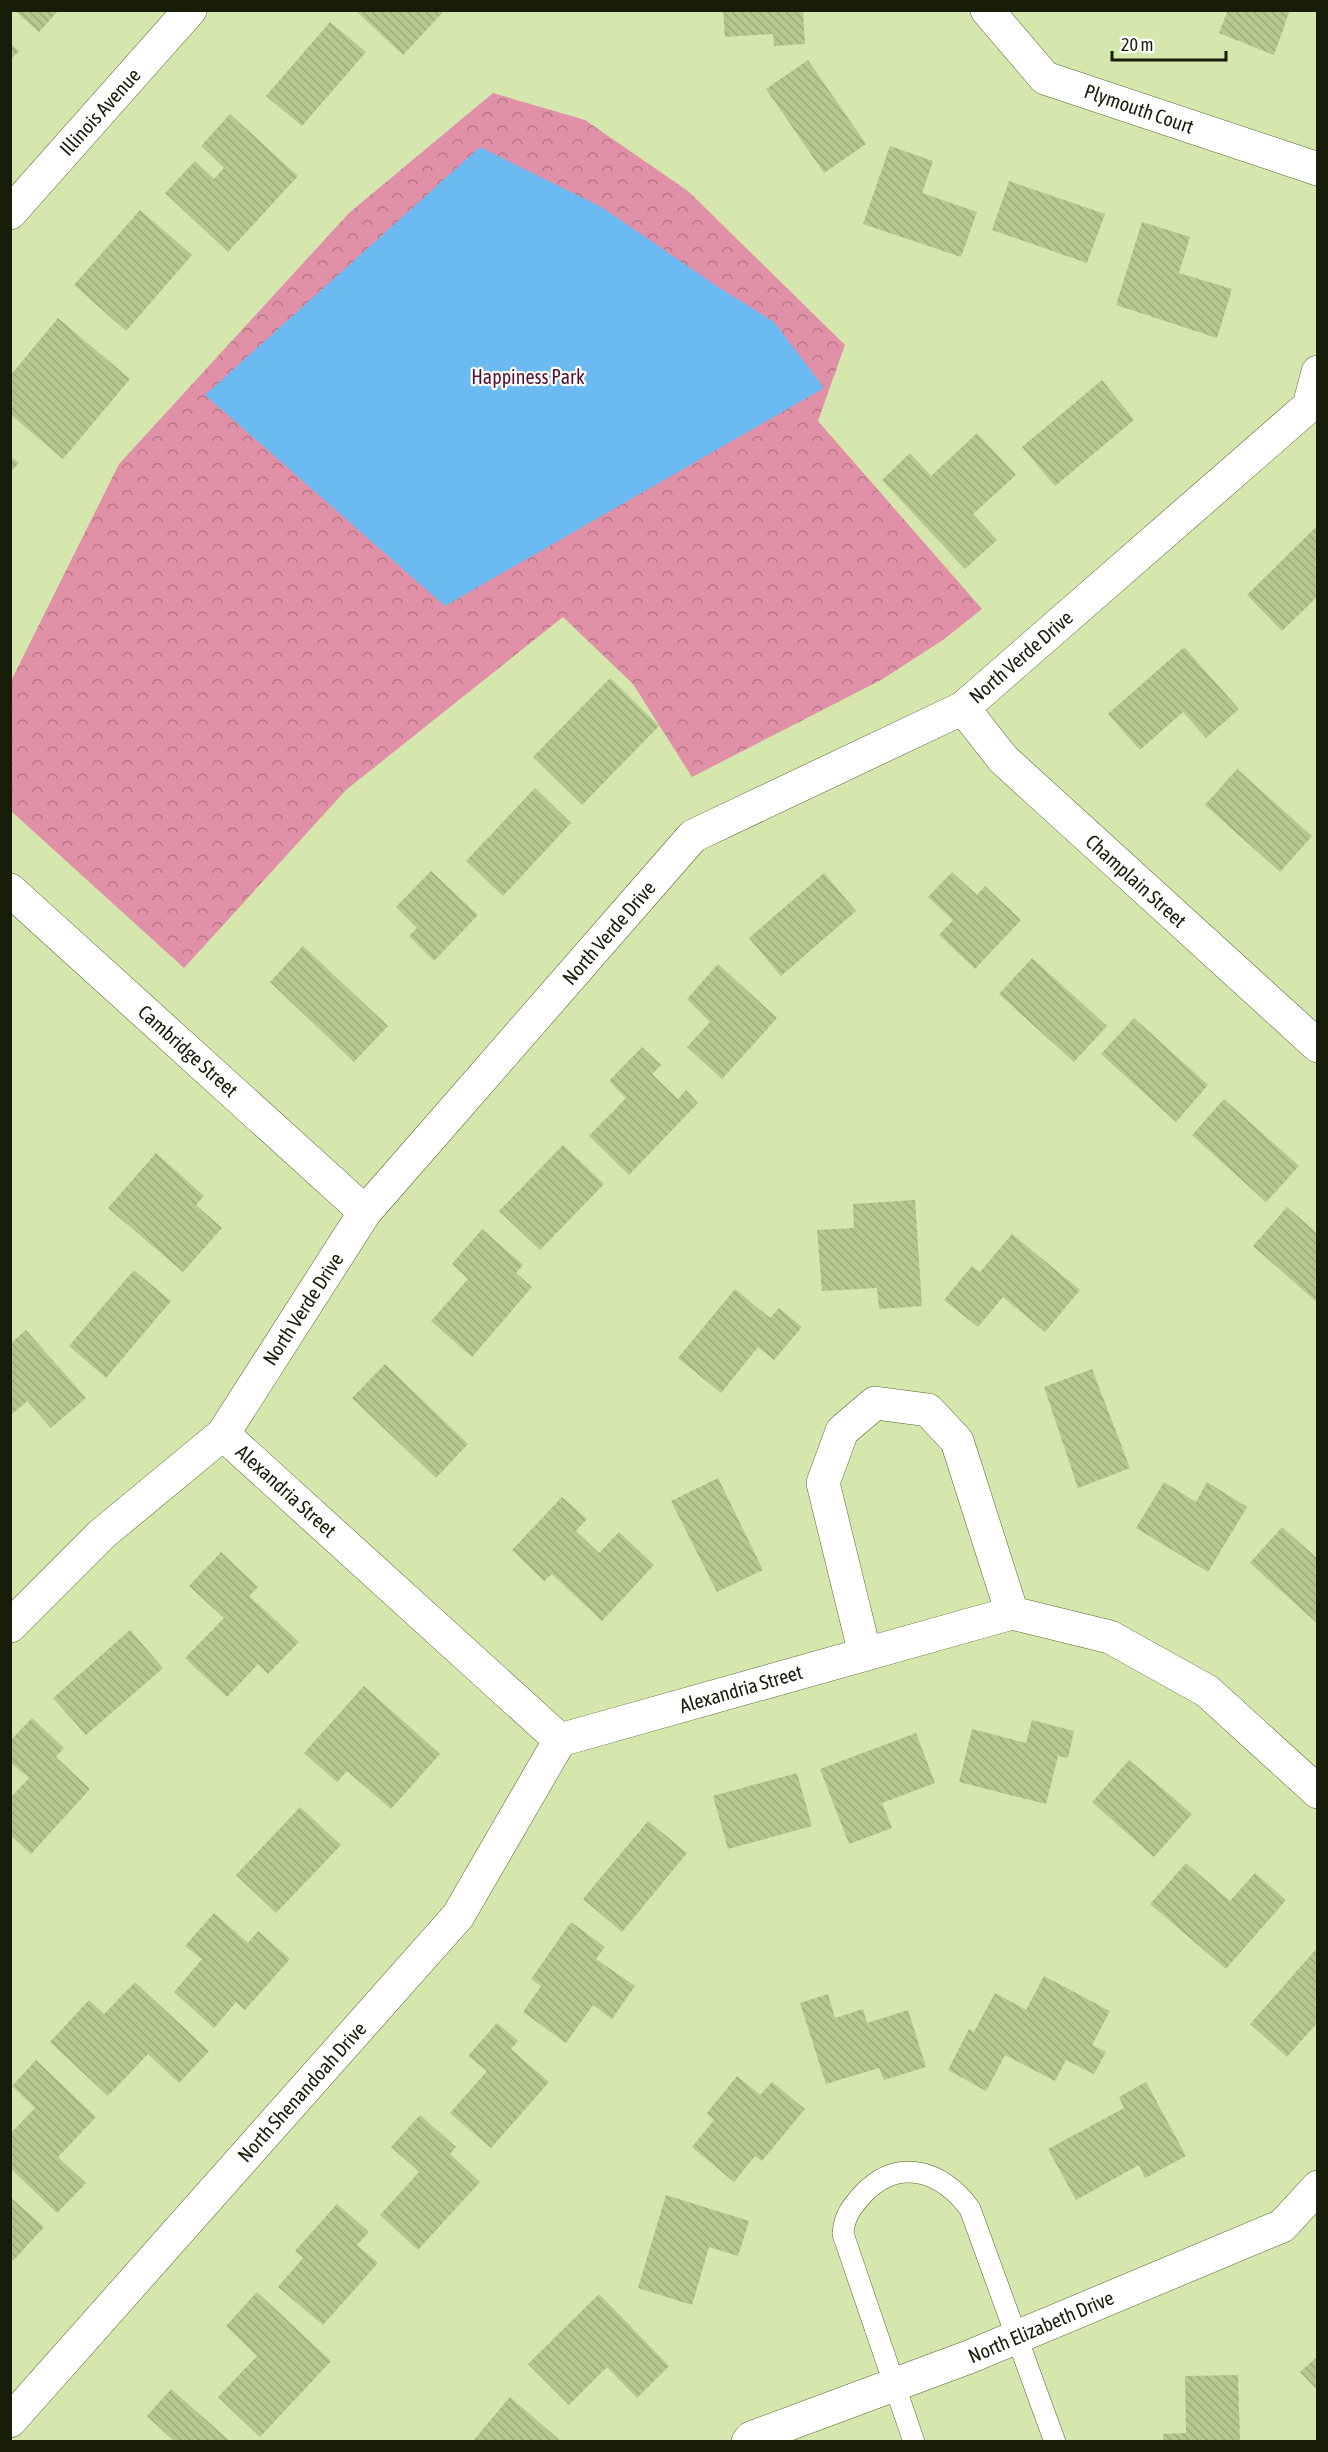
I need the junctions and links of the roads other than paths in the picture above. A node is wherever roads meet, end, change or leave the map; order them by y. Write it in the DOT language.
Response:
graph roads {
  1 [pos="190,10"];
  2 [pos="987,10"];
  3 [pos="1317,169"];
  4 [pos="10,213"];
  5 [pos="1317,372"];
  6 [pos="1313,408"];
  7 [pos="963,708"];
  8 [pos="10,890"];
  9 [pos="1317,1046"];
  10 [pos="365,1212"];
  11 [pos="223,1434"];
  12 [pos="1012,1613"];
  13 [pos="10,1626"];
  14 [pos="865,1654"];
  15 [pos="560,1740"];
  16 [pos="1317,1792"];
  17 [pos="1317,2187"];
  18 [pos="1018,2337"];
  19 [pos="894,2385"];
  20 [pos="10,2421"];
  21 [pos="748,2442"];
  22 [pos="914,2442"];
  23 [pos="1055,2442"];
  1 -- 4 [label="street, Illinois Avenue"];
  2 -- 3 [label="street, Plymouth Court"];
  5 -- 6 [label="street, North Verde Drive"];
  6 -- 7 [label="street, North Verde Drive"];
  7 -- 9 [label="street, Champlain Street"];
  7 -- 10 [label="street, North Verde Drive"];
  8 -- 10 [label="street, Cambridge Street"];
  10 -- 11 [label="street, North Verde Drive"];
  11 -- 13 [label="street, North Verde Drive"];
  11 -- 15 [label="street, Alexandria Street"];
  12 -- 14 [label="street, Alexandria Street"];
  12 -- 14 [label="street"];
  12 -- 16 [label="street, Alexandria Street"];
  14 -- 15 [label="street, Alexandria Street"];
  15 -- 20 [label="street, North Shenandoah Drive"];
  17 -- 18 [label="street, North Elizabeth Drive"];
  18 -- 19 [label="street, North Elizabeth Drive"];
  18 -- 19 [label="lane"];
  18 -- 23 [label="lane"];
  19 -- 21 [label="street, North Elizabeth Drive"];
  19 -- 22 [label="lane"];
}
